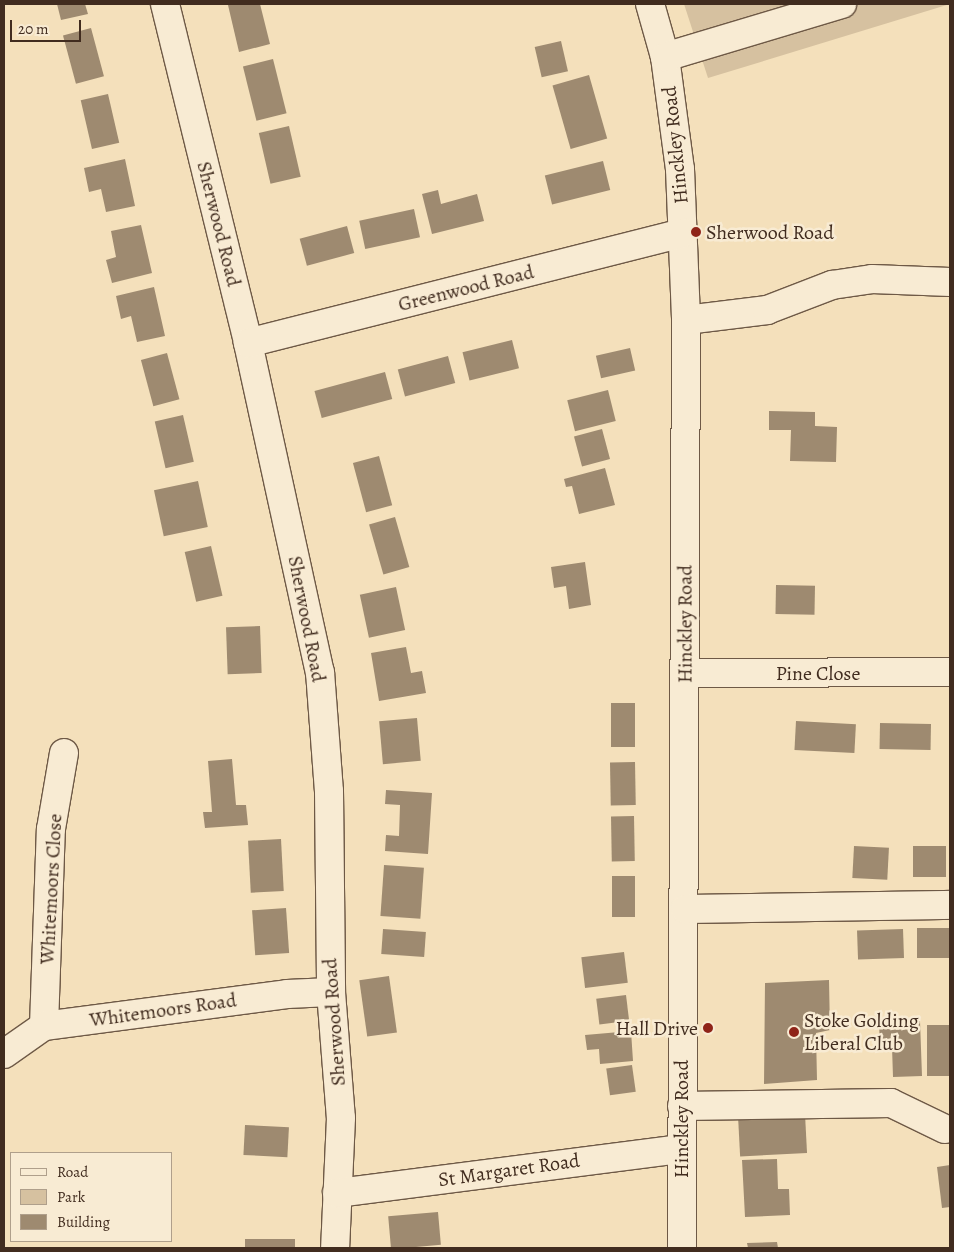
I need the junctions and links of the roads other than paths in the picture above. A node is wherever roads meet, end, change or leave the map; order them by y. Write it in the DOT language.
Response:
graph roads {
  1 [pos="165,4"];
  2 [pos="650,4"];
  3 [pos="842,4"];
  4 [pos="665,57"];
  5 [pos="684,233"];
  6 [pos="950,282"];
  7 [pos="686,320"];
  8 [pos="248,343"];
  9 [pos="950,672"];
  10 [pos="685,673"];
  11 [pos="64,753"];
  12 [pos="950,905"];
  13 [pos="685,909"];
  14 [pos="331,992"];
  15 [pos="44,1026"];
  16 [pos="4,1054"];
  17 [pos="682,1106"];
  18 [pos="945,1129"];
  19 [pos="681,1149"];
  20 [pos="337,1193"];
  21 [pos="334,1248"];
  22 [pos="682,1248"];
  1 -- 8 [label="street, Sherwood Road"];
  2 -- 4 [label="street, Hinckley Road"];
  3 -- 4 [label="street"];
  4 -- 5 [label="street, Hinckley Road"];
  5 -- 7 [label="street, Hinckley Road"];
  5 -- 8 [label="street, Greenwood Road"];
  6 -- 7 [label="street"];
  7 -- 10 [label="street, Hinckley Road"];
  8 -- 14 [label="street, Sherwood Road"];
  9 -- 10 [label="street, Pine Close"];
  10 -- 13 [label="street, Hinckley Road"];
  11 -- 15 [label="street, Whitemoors Close"];
  12 -- 13 [label="street"];
  13 -- 17 [label="street, Hinckley Road"];
  14 -- 15 [label="street, Whitemoors Road"];
  14 -- 20 [label="street, Sherwood Road"];
  15 -- 16 [label="street, Whitemoors Road"];
  17 -- 18 [label="street"];
  17 -- 19 [label="street, Hinckley Road"];
  19 -- 20 [label="street, St Margaret Road"];
  19 -- 22 [label="street, Hinckley Road"];
  20 -- 21 [label="street, Sherwood Road"];
}
